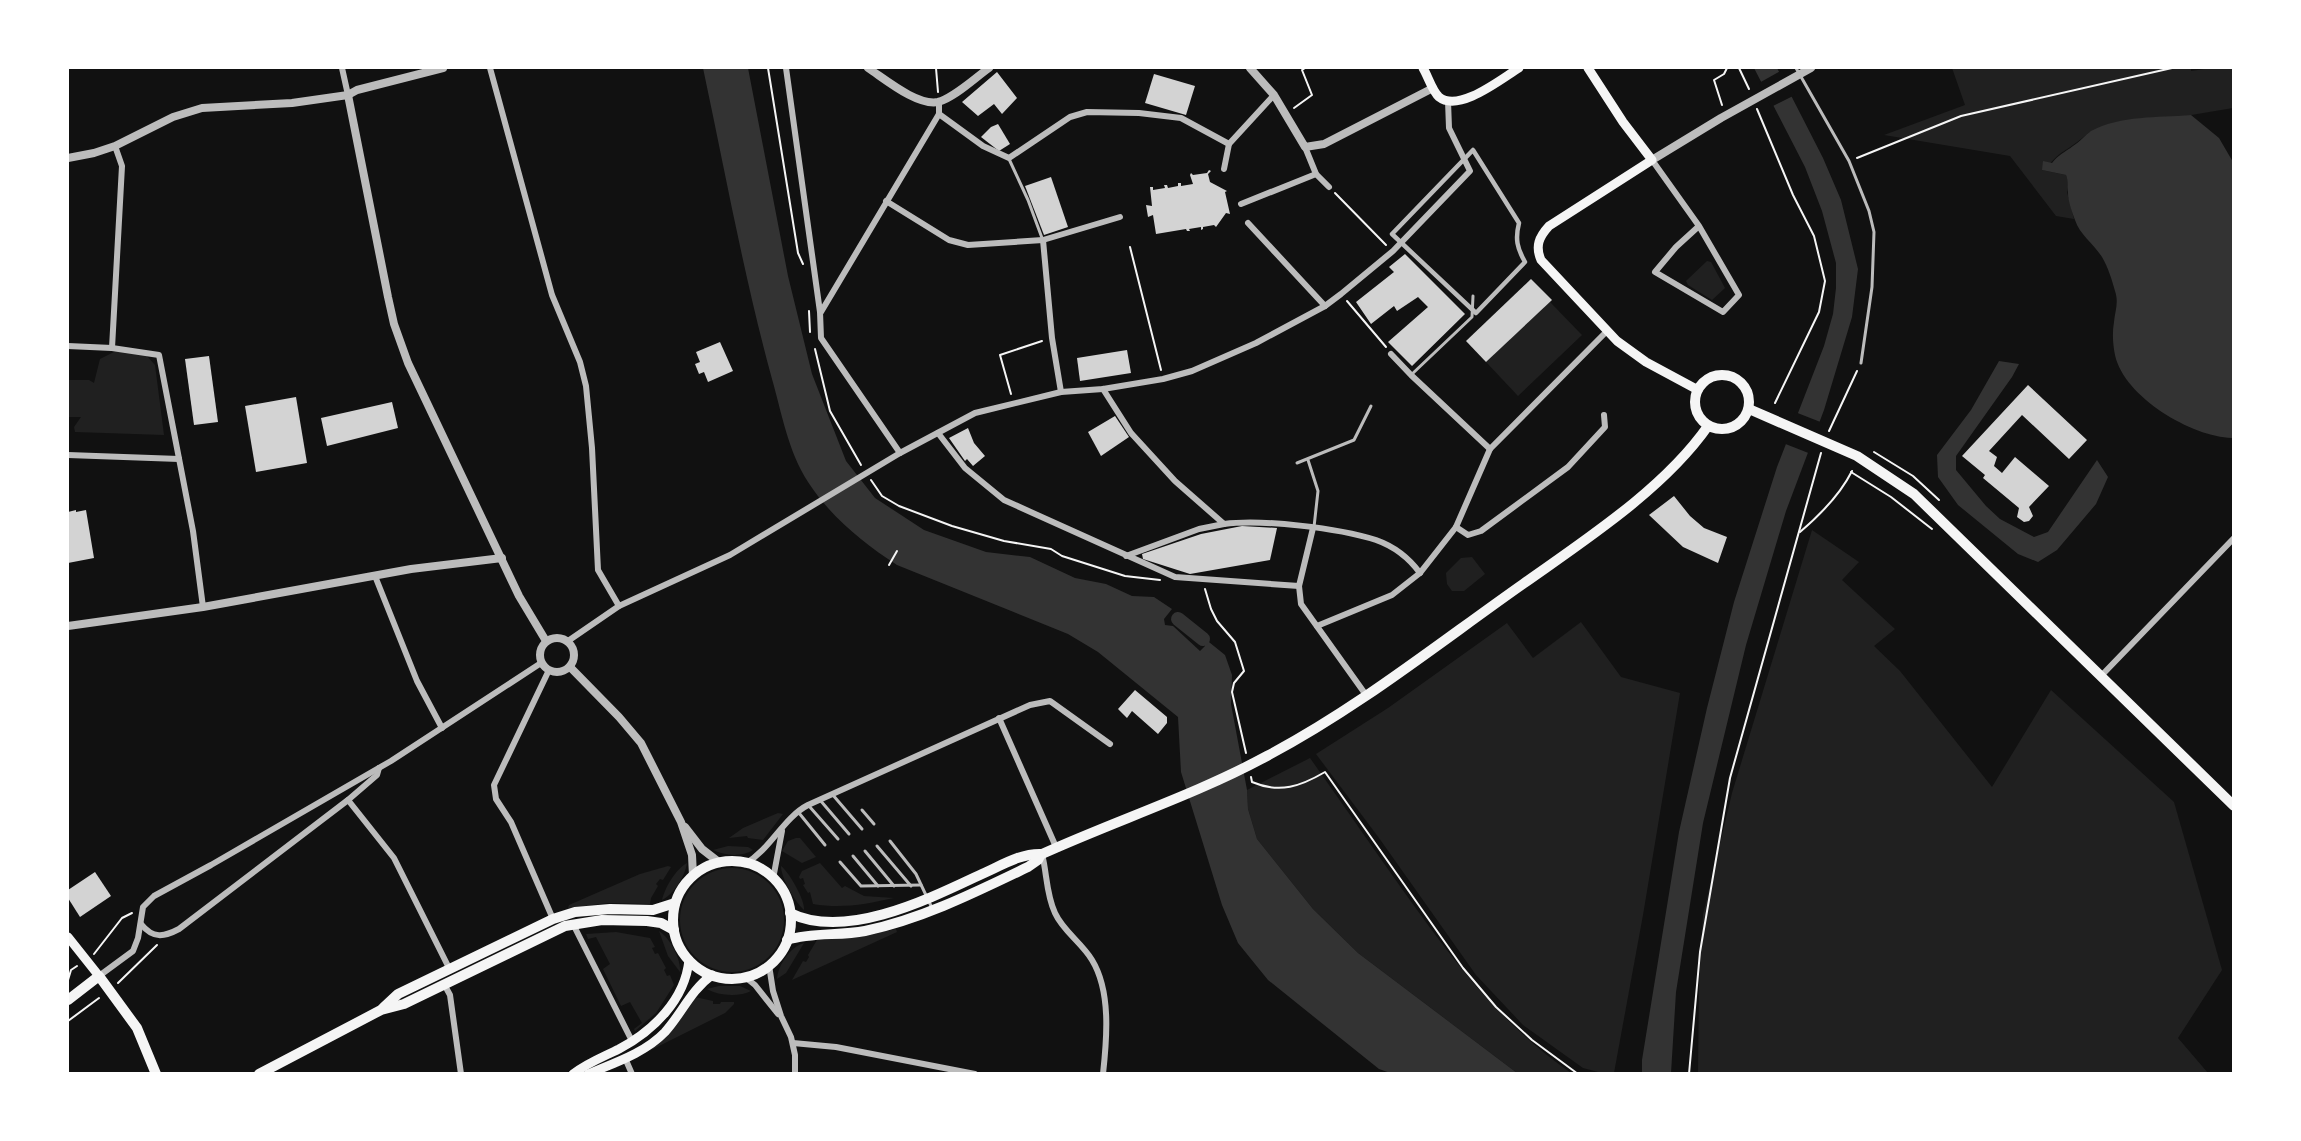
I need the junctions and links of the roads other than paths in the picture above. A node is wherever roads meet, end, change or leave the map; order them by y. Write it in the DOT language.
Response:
graph roads {
  1 [pos="342,68"];
  2 [pos="443,68"];
  3 [pos="490,68"];
  4 [pos="786,68"];
  5 [pos="868,68"];
  6 [pos="988,68"];
  7 [pos="1250,68"];
  8 [pos="1423,68"];
  9 [pos="1520,68"];
  10 [pos="1588,68"];
  11 [pos="1796,68"];
  12 [pos="1811,68"];
  13 [pos="1435,91"];
  14 [pos="348,95"];
  15 [pos="1274,95"];
  16 [pos="1448,101"];
  17 [pos="939,102"];
  18 [pos="939,114"];
  19 [pos="1229,144"];
  20 [pos="115,146"];
  21 [pos="1305,147"];
  22 [pos="68,158"];
  23 [pos="1009,158"];
  24 [pos="1464,160"];
  25 [pos="1652,160"];
  26 [pos="1224,169"];
  27 [pos="1316,174"];
  28 [pos="1329,187"];
  29 [pos="886,201"];
  30 [pos="1241,204"];
  31 [pos="1120,217"];
  32 [pos="1248,223"];
  33 [pos="1699,226"];
  34 [pos="1043,240"];
  35 [pos="1402,242"];
  36 [pos="1473,296"];
  37 [pos="1325,306"];
  38 [pos="1471,309"];
  39 [pos="820,312"];
  40 [pos="1607,331"];
  41 [pos="68,346"];
  42 [pos="112,348"];
  43 [pos="1391,354"];
  44 [pos="1861,363"];
  45 [pos="1411,375"];
  46 [pos="1103,389"];
  47 [pos="1698,390"];
  48 [pos="1061,392"];
  49 [pos="1371,406"];
  50 [pos="1749,409"];
  51 [pos="1604,415"];
  52 [pos="1708,426"];
  53 [pos="938,433"];
  54 [pos="1491,449"];
  55 [pos="900,453"];
  56 [pos="68,455"];
  57 [pos="178,459"];
  58 [pos="1308,459"];
  59 [pos="1297,463"];
  60 [pos="1224,524"];
  61 [pos="1456,527"];
  62 [pos="1313,528"];
  63 [pos="2234,538"];
  64 [pos="1125,556"];
  65 [pos="502,558"];
  66 [pos="1420,573"];
  67 [pos="375,576"];
  68 [pos="1299,586"];
  69 [pos="619,606"];
  70 [pos="203,607"];
  71 [pos="68,626"];
  72 [pos="1317,626"];
  73 [pos="546,641"];
  74 [pos="568,641"];
  75 [pos="542,663"];
  76 [pos="570,667"];
  77 [pos="549,670"];
  78 [pos="2101,676"];
  79 [pos="1366,695"];
  80 [pos="999,718"];
  81 [pos="442,728"];
  82 [pos="1110,744"];
  83 [pos="379,768"];
  84 [pos="831,793"];
  85 [pos="819,799"];
  86 [pos="348,800"];
  87 [pos="808,804"];
  88 [pos="2234,806"];
  89 [pos="862,810"];
  90 [pos="798,812"];
  91 [pos="681,822"];
  92 [pos="874,824"];
  93 [pos="862,829"];
  94 [pos="782,831"];
  95 [pos="849,834"];
  96 [pos="838,839"];
  97 [pos="890,842"];
  98 [pos="825,845"];
  99 [pos="877,846"];
  100 [pos="1056,847"];
  101 [pos="865,851"];
  102 [pos="1042,854"];
  103 [pos="853,856"];
  104 [pos="840,862"];
  105 [pos="720,863"];
  106 [pos="745,864"];
  107 [pos="693,876"];
  108 [pos="773,879"];
  109 [pos="921,885"];
  110 [pos="878,886"];
  111 [pos="894,886"];
  112 [pos="911,886"];
  113 [pos="928,899"];
  114 [pos="675,903"];
  115 [pos="934,910"];
  116 [pos="790,913"];
  117 [pos="553,919"];
  118 [pos="141,924"];
  119 [pos="573,924"];
  120 [pos="674,930"];
  121 [pos="68,937"];
  122 [pos="787,940"];
  123 [pos="689,960"];
  124 [pos="769,965"];
  125 [pos="449,968"];
  126 [pos="712,975"];
  127 [pos="99,976"];
  128 [pos="745,977"];
  129 [pos="444,984"];
  130 [pos="68,1000"];
  131 [pos="381,1010"];
  132 [pos="781,1016"];
  133 [pos="632,1041"];
  134 [pos="793,1043"];
  135 [pos="625,1058"];
  136 [pos="156,1074"];
  137 [pos="259,1074"];
  138 [pos="461,1074"];
  139 [pos="573,1074"];
  140 [pos="588,1074"];
  141 [pos="632,1074"];
  142 [pos="795,1074"];
  143 [pos="975,1074"];
  144 [pos="1103,1074"];
  1 -- 14 [label="street"];
  2 -- 14 [label="street"];
  3 -- 69 [label="street"];
  4 -- 39 [label="street"];
  5 -- 17 [label="street"];
  6 -- 17 [label="street"];
  7 -- 15 [label="street"];
  8 -- 13 [label="main road"];
  9 -- 16 [label="main road"];
  10 -- 25 [label="main road"];
  11 -- 44 [label="lane"];
  12 -- 25 [label="street"];
  13 -- 16 [label="main road"];
  13 -- 21 [label="street"];
  14 -- 20 [label="street"];
  14 -- 65 [label="street"];
  15 -- 19 [label="street"];
  15 -- 21 [label="street"];
  16 -- 24 [label="street"];
  17 -- 18 [label="street"];
  18 -- 23 [label="street"];
  18 -- 29 [label="street"];
  19 -- 23 [label="street"];
  19 -- 26 [label="street"];
  20 -- 22 [label="street"];
  20 -- 42 [label="street"];
  21 -- 27 [label="street"];
  23 -- 34 [label="lane"];
  24 -- 35 [label="street"];
  24 -- 35 [label="street"];
  24 -- 38 [label="street"];
  25 -- 33 [label="street"];
  25 -- 40 [label="main road"];
  27 -- 28 [label="street"];
  27 -- 30 [label="street"];
  29 -- 34 [label="street"];
  29 -- 39 [label="street"];
  31 -- 34 [label="street"];
  32 -- 37 [label="street"];
  33 -- 33 [label="street"];
  34 -- 48 [label="street"];
  35 -- 37 [label="street"];
  35 -- 38 [label="street"];
  36 -- 38 [label="lane"];
  37 -- 46 [label="street"];
  38 -- 45 [label="lane"];
  39 -- 55 [label="street"];
  40 -- 47 [label="main road"];
  40 -- 54 [label="street"];
  41 -- 42 [label="street"];
  42 -- 57 [label="street"];
  43 -- 45 [label="street"];
  45 -- 54 [label="street"];
  46 -- 48 [label="street"];
  46 -- 60 [label="street"];
  47 -- 50 [label="main road"];
  47 -- 52 [label="main road"];
  48 -- 53 [label="street"];
  49 -- 58 [label="lane"];
  50 -- 52 [label="main road"];
  50 -- 78 [label="main road"];
  51 -- 61 [label="street"];
  52 -- 79 [label="main road"];
  53 -- 55 [label="street"];
  53 -- 64 [label="street"];
  54 -- 61 [label="street"];
  55 -- 69 [label="street"];
  56 -- 57 [label="street"];
  57 -- 70 [label="street"];
  58 -- 59 [label="lane"];
  58 -- 62 [label="lane"];
  60 -- 62 [label="street"];
  60 -- 64 [label="street"];
  61 -- 66 [label="street"];
  62 -- 66 [label="street"];
  62 -- 68 [label="street"];
  63 -- 78 [label="street"];
  64 -- 68 [label="street"];
  65 -- 67 [label="street"];
  65 -- 73 [label="street"];
  66 -- 72 [label="street"];
  67 -- 70 [label="street"];
  67 -- 81 [label="street"];
  68 -- 72 [label="street"];
  69 -- 74 [label="street"];
  70 -- 71 [label="street"];
  72 -- 79 [label="street"];
  73 -- 74 [label="street"];
  73 -- 75 [label="street"];
  74 -- 76 [label="street"];
  75 -- 77 [label="street"];
  75 -- 81 [label="street"];
  76 -- 77 [label="street"];
  76 -- 91 [label="street"];
  77 -- 117 [label="street"];
  78 -- 88 [label="main road"];
  79 -- 100 [label="main road"];
  80 -- 82 [label="street"];
  80 -- 84 [label="street"];
  80 -- 100 [label="street"];
  81 -- 83 [label="street"];
  83 -- 86 [label="street"];
  83 -- 118 [label="street"];
  84 -- 85 [label="street"];
  84 -- 93 [label="lane"];
  85 -- 87 [label="street"];
  85 -- 95 [label="lane"];
  86 -- 118 [label="street"];
  86 -- 125 [label="street"];
  87 -- 90 [label="street"];
  87 -- 96 [label="lane"];
  89 -- 92 [label="lane"];
  90 -- 94 [label="street"];
  90 -- 98 [label="lane"];
  91 -- 105 [label="street"];
  91 -- 107 [label="street"];
  94 -- 106 [label="street"];
  94 -- 108 [label="street"];
  97 -- 109 [label="lane"];
  99 -- 112 [label="lane"];
  100 -- 102 [label="main road"];
  101 -- 111 [label="lane"];
  102 -- 113 [label="main road"];
  102 -- 115 [label="main road"];
  102 -- 144 [label="street"];
  103 -- 110 [label="lane"];
  104 -- 110 [label="lane"];
  105 -- 106 [label="main road"];
  105 -- 107 [label="main road"];
  106 -- 108 [label="main road"];
  107 -- 114 [label="main road"];
  108 -- 116 [label="main road"];
  109 -- 112 [label="lane"];
  109 -- 113 [label="lane"];
  110 -- 111 [label="lane"];
  111 -- 112 [label="lane"];
  113 -- 115 [label="lane"];
  113 -- 116 [label="main road"];
  114 -- 117 [label="main road"];
  114 -- 120 [label="main road"];
  115 -- 122 [label="main road"];
  116 -- 122 [label="main road"];
  117 -- 125 [label="main road"];
  118 -- 127 [label="street"];
  119 -- 120 [label="main road"];
  119 -- 129 [label="main road"];
  119 -- 133 [label="street"];
  120 -- 123 [label="main road"];
  121 -- 127 [label="main road"];
  122 -- 124 [label="main road"];
  123 -- 126 [label="main road"];
  123 -- 133 [label="main road"];
  124 -- 128 [label="main road"];
  124 -- 132 [label="street"];
  125 -- 131 [label="main road"];
  126 -- 128 [label="main road"];
  126 -- 135 [label="main road"];
  127 -- 130 [label="main road"];
  127 -- 136 [label="main road"];
  128 -- 132 [label="street"];
  129 -- 131 [label="main road"];
  129 -- 138 [label="street"];
  131 -- 137 [label="main road"];
  132 -- 134 [label="street"];
  133 -- 139 [label="main road"];
  134 -- 142 [label="street"];
  134 -- 143 [label="street"];
  135 -- 140 [label="main road"];
  135 -- 141 [label="street"];
}
